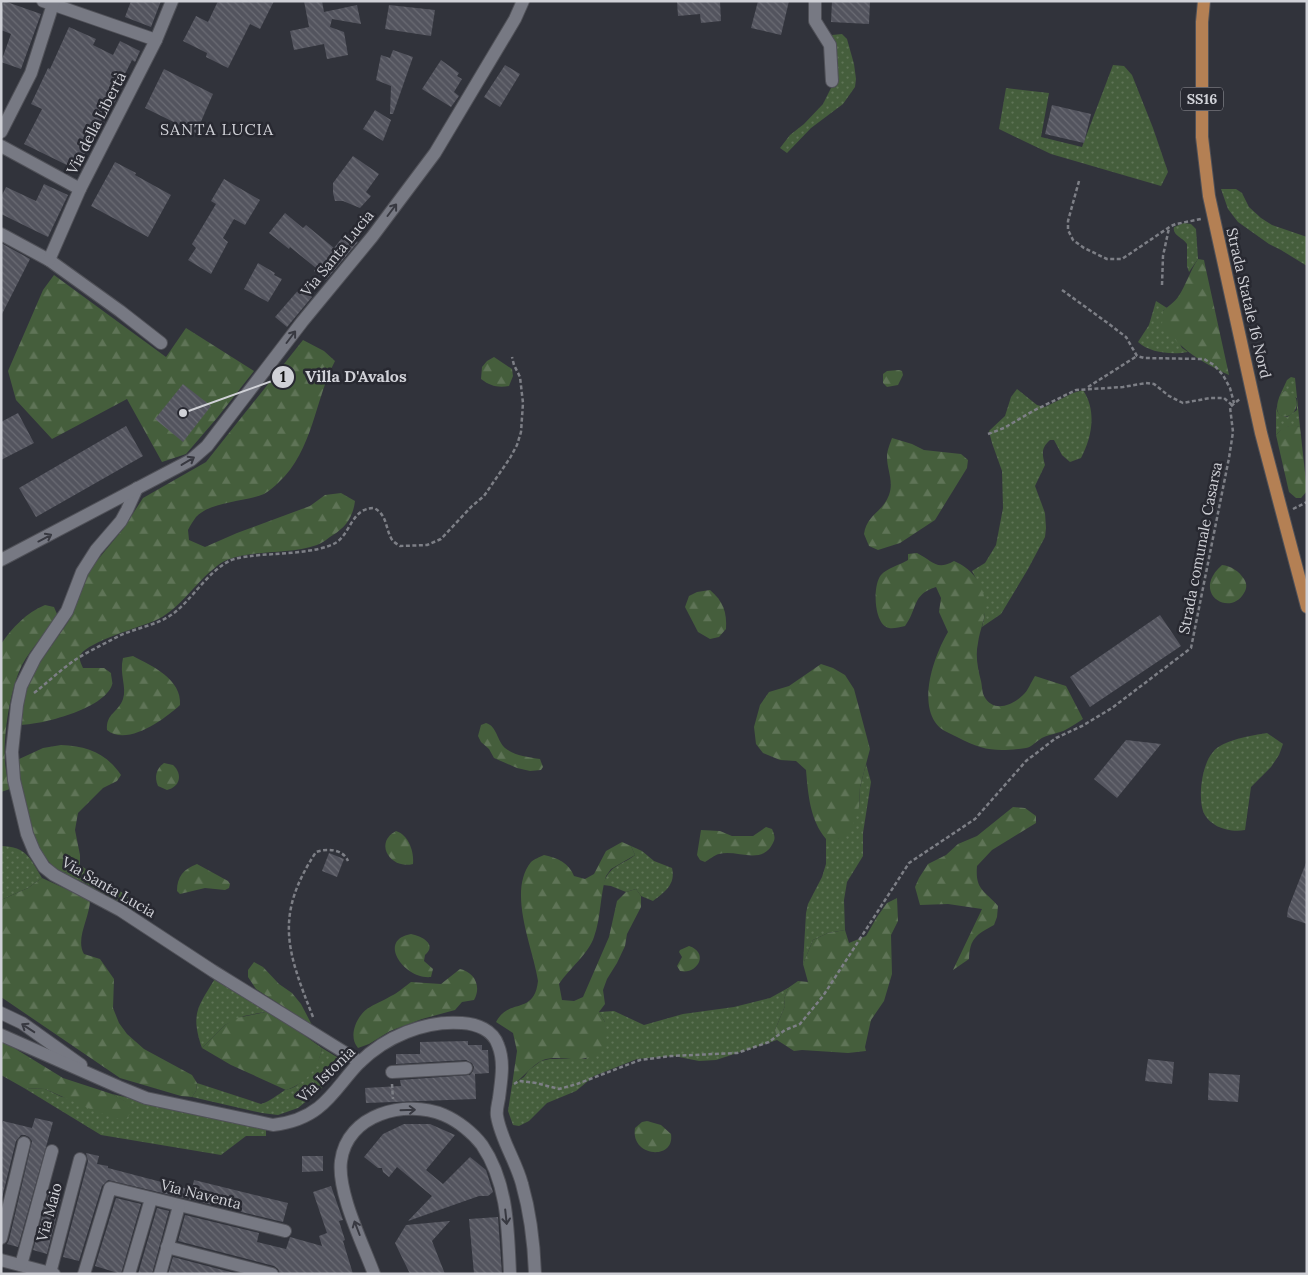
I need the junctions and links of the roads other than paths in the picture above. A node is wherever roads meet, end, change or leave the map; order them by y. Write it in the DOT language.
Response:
graph roads {
  1 [pos="172,1"];
  2 [pos="523,1"];
  3 [pos="815,1"];
  4 [pos="1204,1"];
  5 [pos="50,2"];
  6 [pos="156,40"];
  7 [pos="832,81"];
  8 [pos="1,132"];
  9 [pos="1,146"];
  10 [pos="80,189"];
  11 [pos="1,234"];
  12 [pos="49,260"];
  13 [pos="161,343"];
  14 [pos="136,488"];
  15 [pos="1,560"];
  16 [pos="1307,607"];
  17 [pos="1,1013"];
  18 [pos="1,1035"];
  19 [pos="360,1062"];
  20 [pos="466,1068"];
  21 [pos="392,1072"];
  22 [pos="97,1076"];
  23 [pos="24,1143"];
  24 [pos="52,1151"];
  25 [pos="80,1159"];
  26 [pos="151,1199"];
  27 [pos="179,1206"];
  28 [pos="284,1231"];
  29 [pos="1,1238"];
  30 [pos="167,1247"];
  31 [pos="1,1260"];
  32 [pos="20,1270"];
  33 [pos="47,1272"];
  34 [pos="84,1274"];
  35 [pos="129,1274"];
  36 [pos="160,1274"];
  37 [pos="272,1274"];
  38 [pos="374,1274"];
  39 [pos="510,1274"];
  40 [pos="535,1274"];
  1 -- 6 [label="street, Via della Libertà"];
  14 -- 2 [label="street, Via Santa Lucia, one-way"];
  3 -- 7 [label="street"];
  4 -- 16 [label="main road, Strada Statale 16 Nord / SS16"];
  5 -- 6 [label="street"];
  5 -- 8 [label="street"];
  6 -- 10 [label="street, Via della Libertà"];
  9 -- 10 [label="street"];
  10 -- 12 [label="street, Via della Libertà"];
  11 -- 12 [label="street"];
  12 -- 13 [label="street"];
  15 -- 14 [label="street, Via Santa Lucia, one-way"];
  14 -- 19 [label="street, Via Santa Lucia"];
  22 -- 17 [label="street, one-way"];
  18 -- 22 [label="street, Via Istonia"];
  19 -- 22 [label="street, Via Istonia"];
  19 -- 40 [label="street, Via Istonia"];
  20 -- 21 [label="street"];
  23 -- 29 [label="street"];
  24 -- 32 [label="street"];
  25 -- 33 [label="street, Via Maio"];
  26 -- 27 [label="street, Via Naventa"];
  26 -- 34 [label="street, Via Naventa"];
  26 -- 35 [label="street"];
  27 -- 28 [label="street, Via Naventa"];
  27 -- 30 [label="street"];
  30 -- 36 [label="street"];
  30 -- 37 [label="street"];
  31 -- 32 [label="street"];
  32 -- 33 [label="street"];
  38 -- 39 [label="street, one-way"];
}
